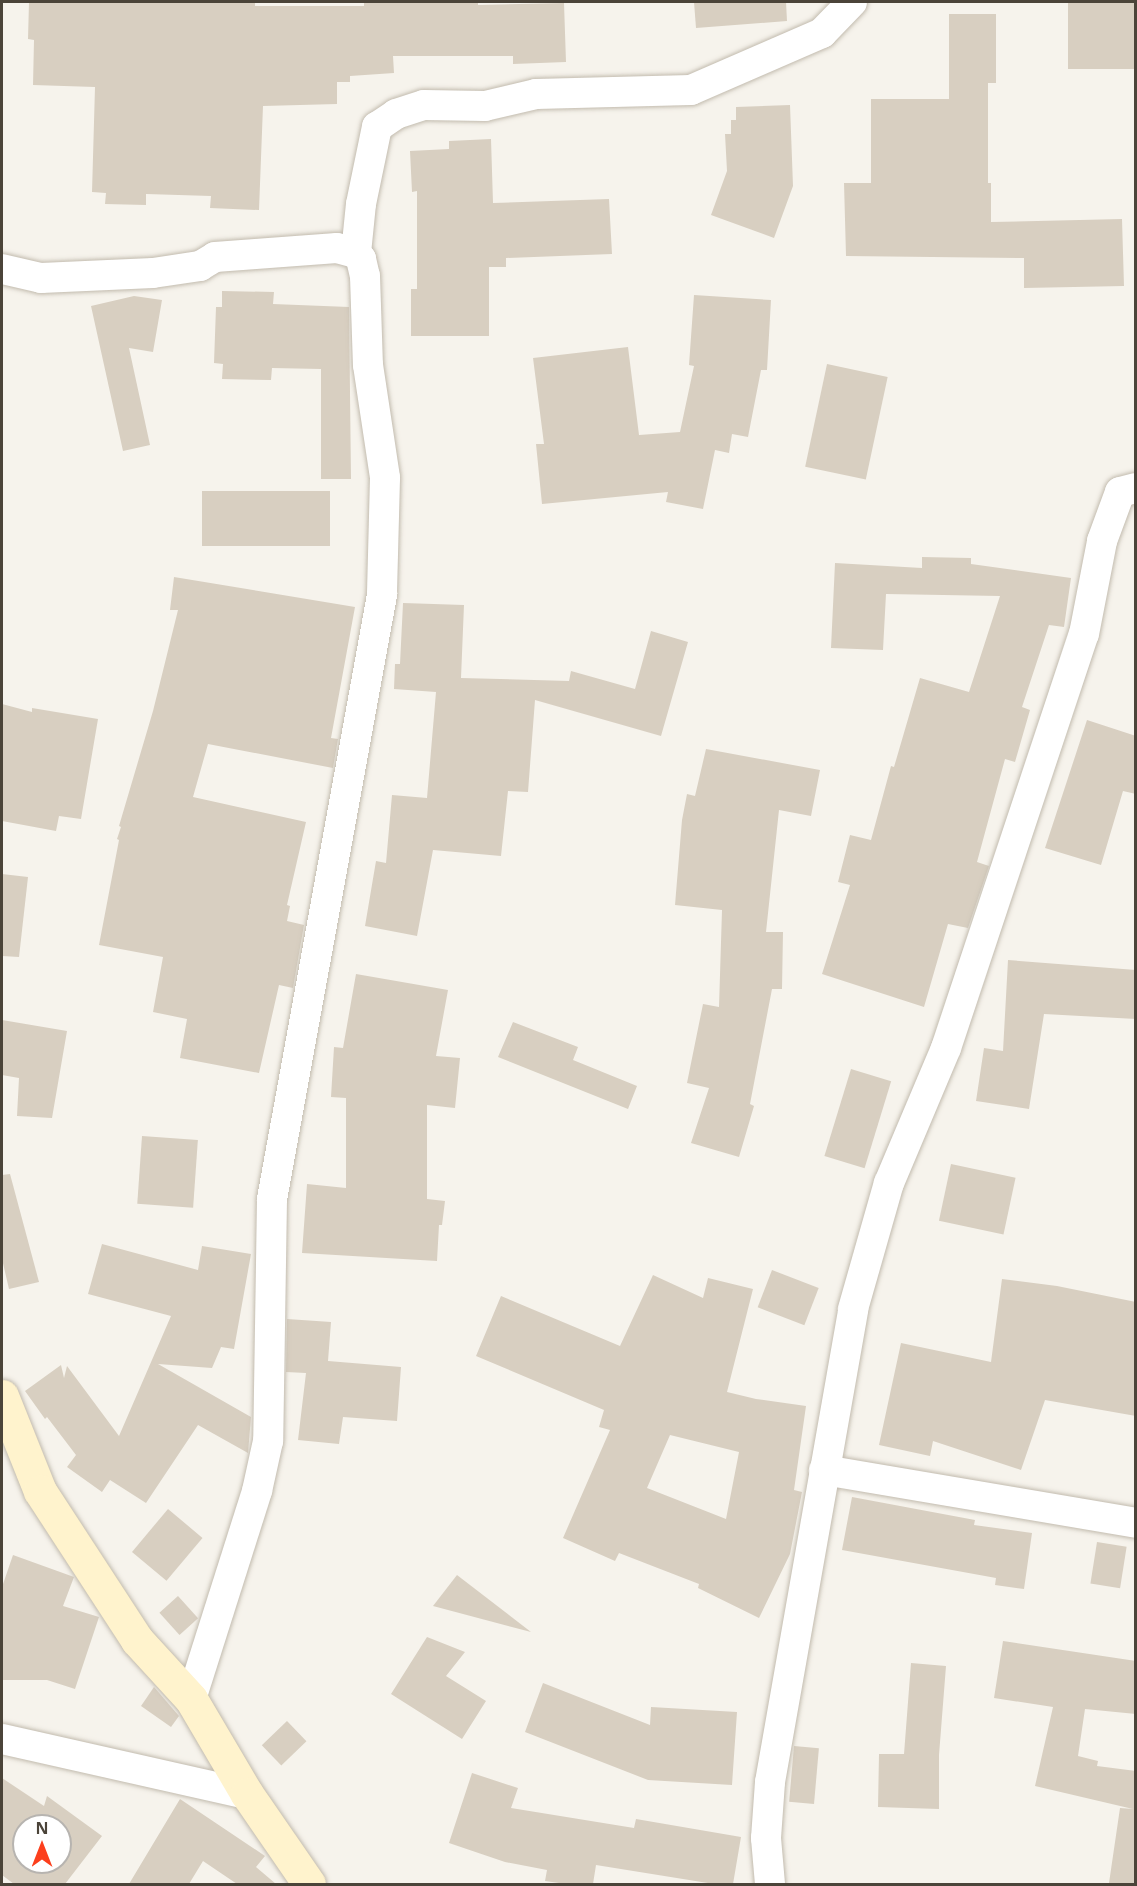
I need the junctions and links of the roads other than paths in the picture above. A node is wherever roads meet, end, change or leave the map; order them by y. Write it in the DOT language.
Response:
graph roads {
  1 [pos="852,2"];
  2 [pos="357,253"];
  3 [pos="2,270"];
  4 [pos="1136,489"];
  5 [pos="2,1396"];
  6 [pos="824,1470"];
  7 [pos="1136,1523"];
  8 [pos="191,1699"];
  9 [pos="2,1739"];
  10 [pos="247,1794"];
  11 [pos="309,1884"];
  12 [pos="770,1884"];
  1 -- 2 [label="street"];
  2 -- 3 [label="street"];
  2 -- 8 [label="street"];
  4 -- 6 [label="street"];
  5 -- 8 [label="street"];
  6 -- 7 [label="street"];
  6 -- 12 [label="street"];
  8 -- 10 [label="street"];
  9 -- 10 [label="street"];
  10 -- 11 [label="street"];
}
